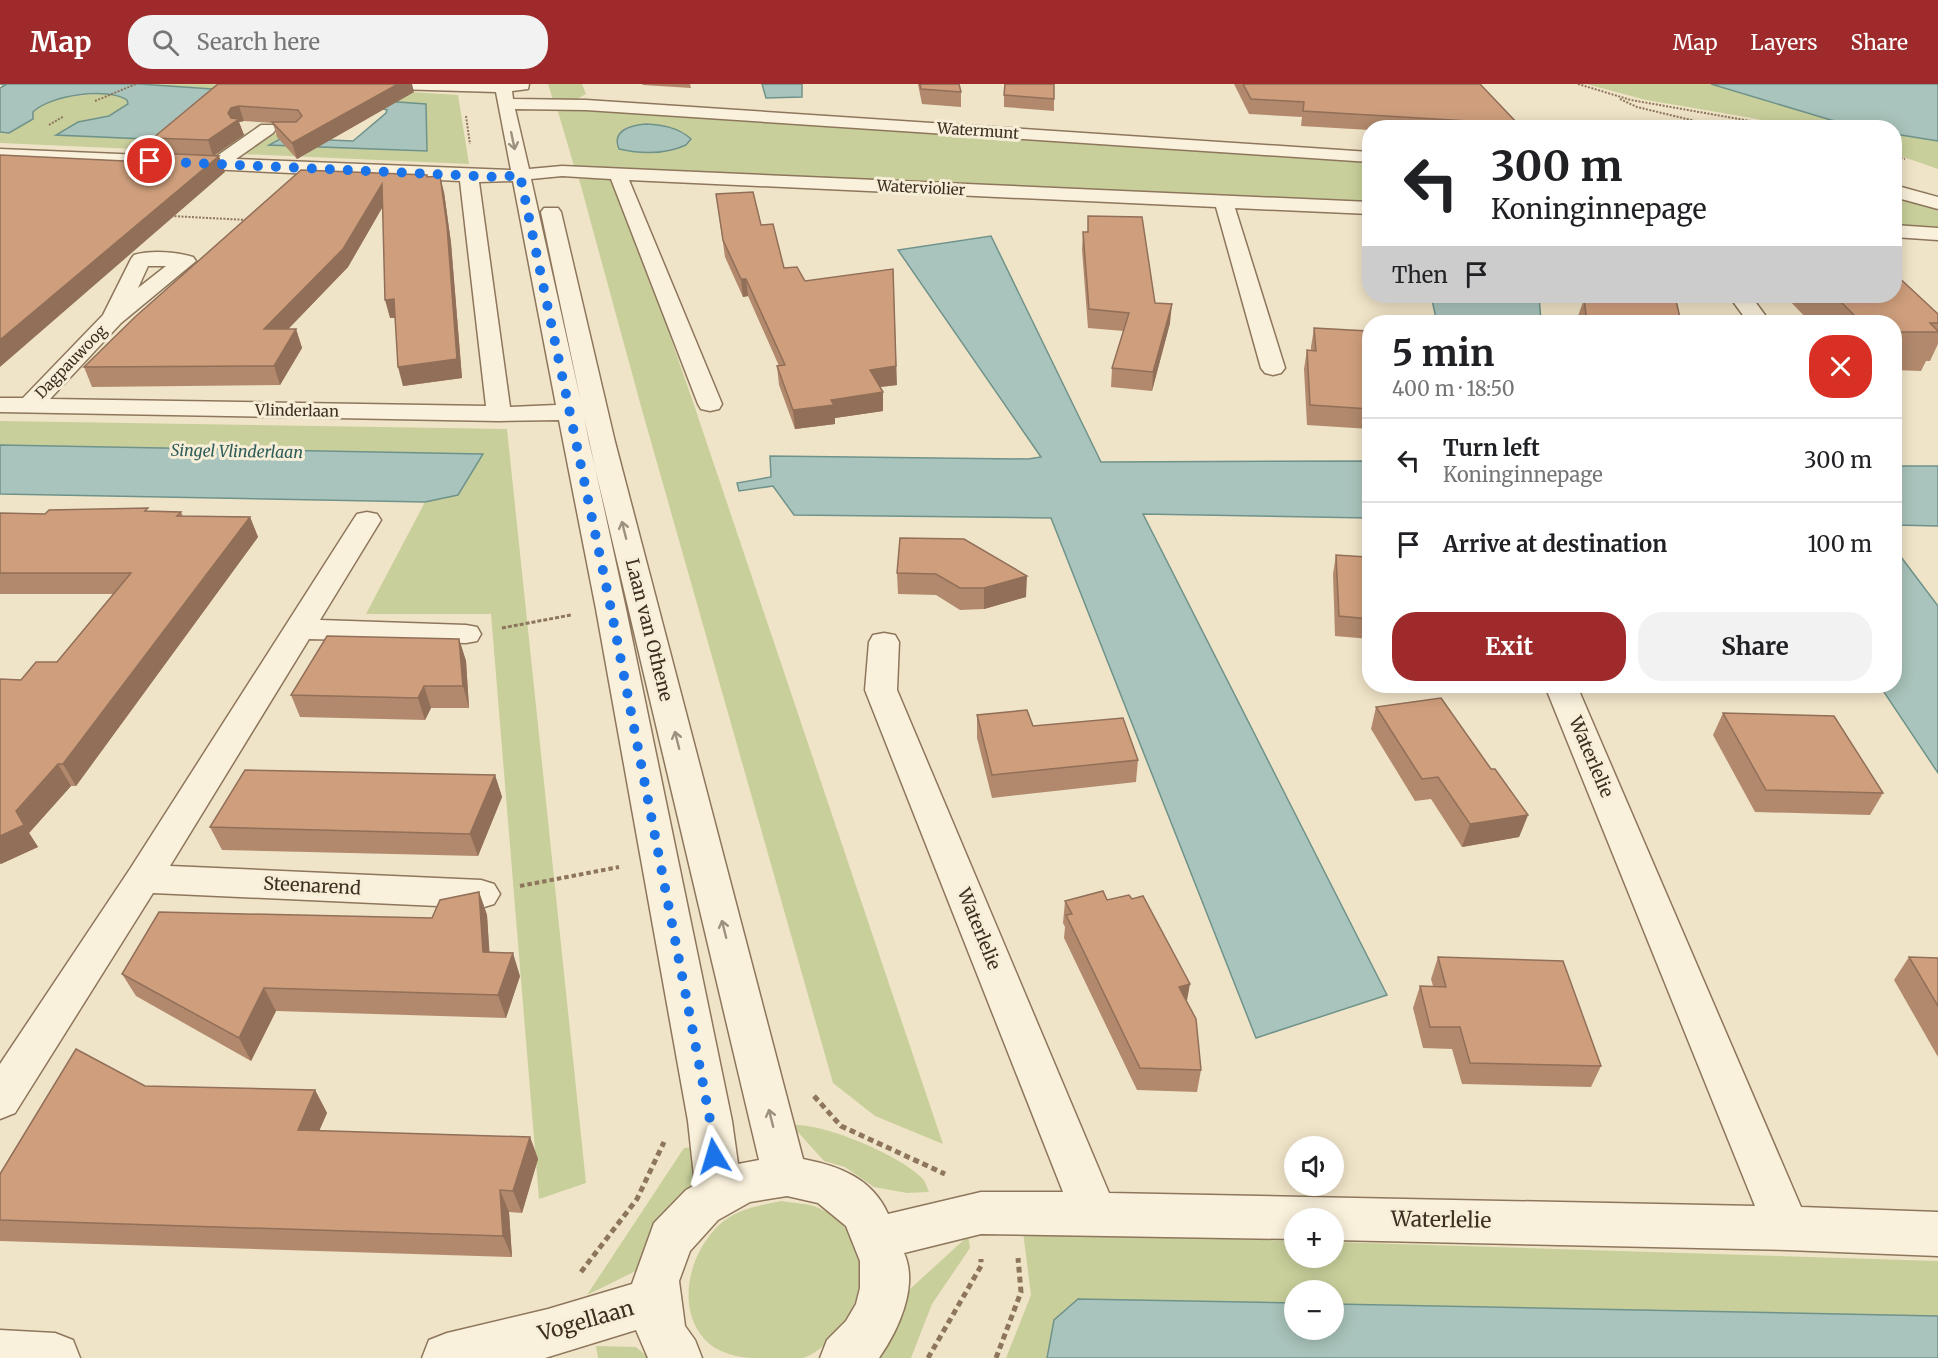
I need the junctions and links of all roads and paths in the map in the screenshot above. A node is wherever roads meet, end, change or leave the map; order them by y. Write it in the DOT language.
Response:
graph roads {
  1 [pos="136,84"];
  2 [pos="396,84"];
  3 [pos="1578,84"];
  4 [pos="454,86"];
  5 [pos="513,91"];
  6 [pos="1610,94"];
  7 [pos="95,101"];
  8 [pos="1691,120"];
  9 [pos="1748,120"];
  10 [pos="236,128"];
  11 [pos="267,129"];
  12 [pos="285,130"];
  13 [pos="8,154"];
  14 [pos="1362,156"];
  15 [pos="0,165"];
  16 [pos="217,165"];
  17 [pos="531,174"];
  18 [pos="618,174"];
  19 [pos="469,176"];
  20 [pos="1902,193"];
  21 [pos="1224,202"];
  22 [pos="1938,203"];
  23 [pos="1362,208"];
  24 [pos="164,216"];
  25 [pos="253,221"];
  26 [pos="1902,232"];
  27 [pos="1938,234"];
  28 [pos="113,318"];
  29 [pos="1273,368"];
  30 [pos="710,404"];
  31 [pos="0,405"];
  32 [pos="29,405"];
  33 [pos="582,410"];
  34 [pos="499,414"];
  35 [pos="367,520"];
  36 [pos="577,614"];
  37 [pos="300,629"];
  38 [pos="466,634"];
  39 [pos="884,642"];
  40 [pos="1564,693"];
  41 [pos="622,866"];
  42 [pos="143,879"];
  43 [pos="481,894"];
  44 [pos="0,1100"];
  45 [pos="668,1133"];
  46 [pos="785,1175"];
  47 [pos="718,1192"];
  48 [pos="1013,1212"];
  49 [pos="1094,1212"];
  50 [pos="1787,1228"];
  51 [pos="1938,1234"];
  52 [pos="879,1238"];
  53 [pos="654,1301"];
  54 [pos="548,1334"];
  55 [pos="0,1355"];
  56 [pos="55,1358"];
  57 [pos="447,1358"];
  58 [pos="677,1358"];
  59 [pos="845,1358"];
  60 [pos="996,1358"];
  1 -- 7 [label="path"];
  2 -- 4 [label="street, Watermunt"];
  3 -- 6 [label="path"];
  4 -- 5 [label="street, Watermunt"];
  5 -- 14 [label="street, Watermunt"];
  5 -- 17 [label="street, Laan van Othene"];
  6 -- 8 [label="path"];
  6 -- 9 [label="path"];
  10 -- 11 [label="street"];
  11 -- 12 [label="street"];
  11 -- 16 [label="street"];
  13 -- 15 [label="street"];
  13 -- 16 [label="street, Waterviolier"];
  16 -- 19 [label="street, Waterviolier"];
  17 -- 18 [label="street, Waterviolier"];
  17 -- 19 [label="street, Waterviolier"];
  17 -- 33 [label="street, Laan van Othene"];
  18 -- 21 [label="street, Waterviolier"];
  18 -- 30 [label="street"];
  19 -- 34 [label="street"];
  20 -- 22 [label="street"];
  21 -- 23 [label="street, Waterviolier"];
  21 -- 29 [label="street"];
  24 -- 25 [label="path"];
  26 -- 27 [label="street"];
  28 -- 32 [label="street, Dagpauwoog"];
  31 -- 32 [label="street, Vlinderlaan"];
  32 -- 34 [label="street, Vlinderlaan"];
  33 -- 34 [label="street, Vlinderlaan"];
  46 -- 33 [label="street, Laan van Othene, one-way"];
  33 -- 47 [label="street, Laan van Othene"];
  35 -- 37 [label="street"];
  36 -- 38 [label="path"];
  37 -- 38 [label="street"];
  37 -- 42 [label="street"];
  39 -- 49 [label="street, Waterlelie"];
  40 -- 50 [label="street, Waterlelie"];
  41 -- 43 [label="path"];
  42 -- 43 [label="street, Steenarend"];
  42 -- 44 [label="street"];
  45 -- 54 [label="path"];
  46 -- 47 [label="street"];
  46 -- 52 [label="street"];
  47 -- 53 [label="street"];
  48 -- 49 [label="street, Waterlelie"];
  48 -- 52 [label="street, Waterlelie"];
  48 -- 60 [label="path"];
  49 -- 50 [label="street, Waterlelie"];
  50 -- 51 [label="street, Waterlelie"];
  52 -- 59 [label="street"];
  53 -- 54 [label="street, Vogellaan"];
  53 -- 58 [label="street"];
  54 -- 57 [label="street, Vogellaan"];
  55 -- 56 [label="street"];
}
